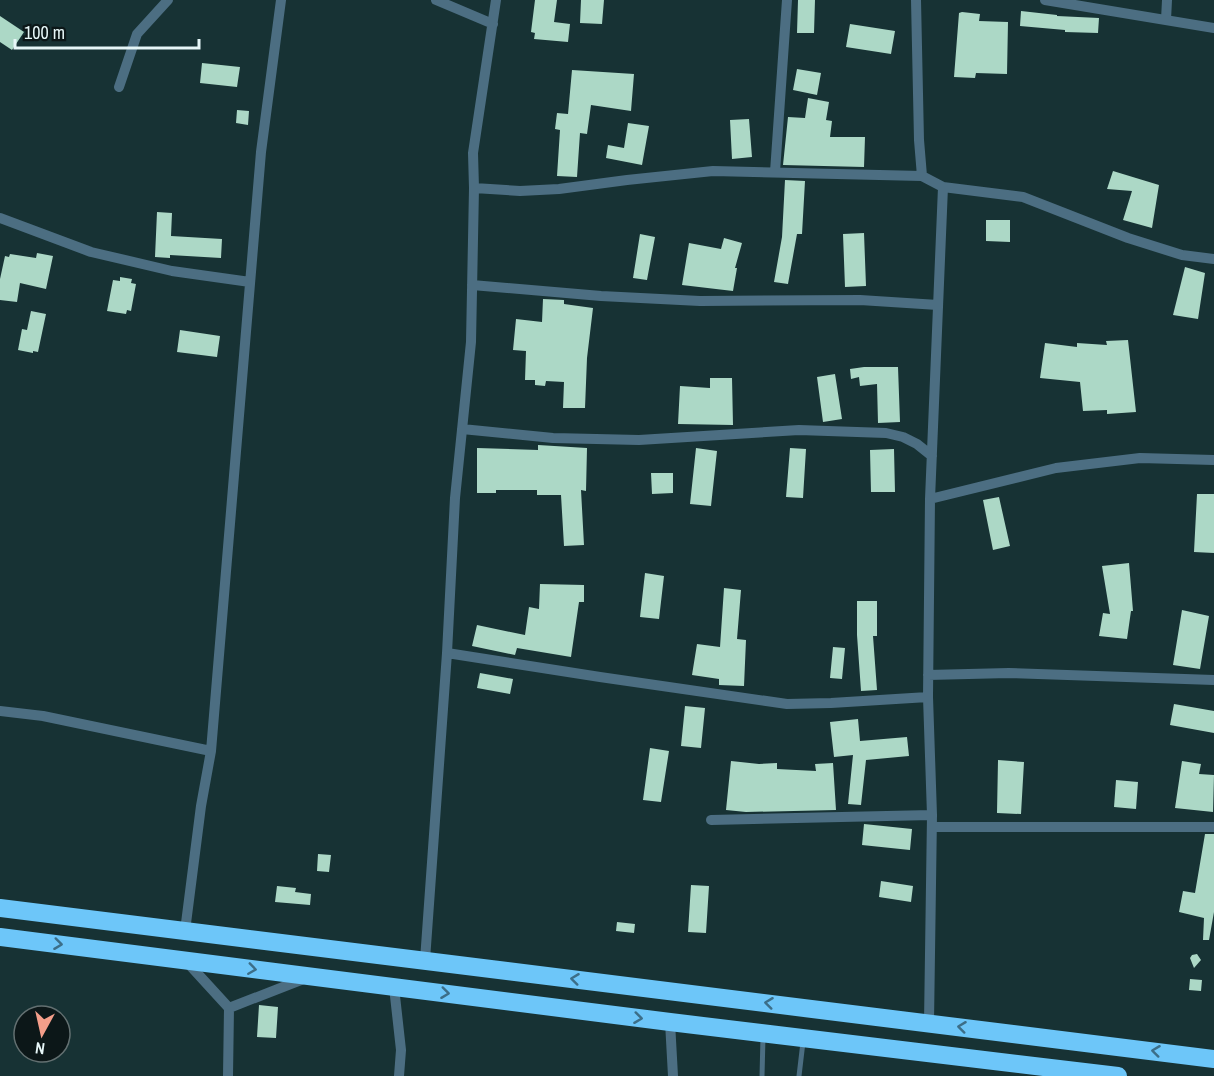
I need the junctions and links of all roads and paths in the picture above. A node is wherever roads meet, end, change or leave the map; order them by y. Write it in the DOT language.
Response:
graph roads {
  1 [pos="168,0"];
  2 [pos="281,0"];
  3 [pos="436,0"];
  4 [pos="787,0"];
  5 [pos="916,0"];
  6 [pos="1046,0"];
  7 [pos="1167,0"];
  8 [pos="495,2"];
  9 [pos="1166,20"];
  10 [pos="493,24"];
  11 [pos="1214,28"];
  12 [pos="119,87"];
  13 [pos="775,172"];
  14 [pos="922,176"];
  15 [pos="943,187"];
  16 [pos="474,188"];
  17 [pos="0,218"];
  18 [pos="1214,260"];
  19 [pos="250,282"];
  20 [pos="472,285"];
  21 [pos="938,305"];
  22 [pos="462,429"];
  23 [pos="932,456"];
  24 [pos="1214,460"];
  25 [pos="930,499"];
  26 [pos="447,653"];
  27 [pos="928,675"];
  28 [pos="1214,680"];
  29 [pos="928,697"];
  30 [pos="0,711"];
  31 [pos="211,751"];
  32 [pos="932,815"];
  33 [pos="711,820"];
  34 [pos="1214,827"];
  35 [pos="932,828"];
  36 [pos="0,908"];
  37 [pos="185,931"];
  38 [pos="0,937"];
  39 [pos="185,959"];
  40 [pos="425,960"];
  41 [pos="309,977"];
  42 [pos="394,987"];
  43 [pos="229,1008"];
  44 [pos="670,1022"];
  45 [pos="929,1023"];
  46 [pos="763,1032"];
  47 [pos="803,1037"];
  48 [pos="1214,1059"];
  49 [pos="228,1076"];
  50 [pos="399,1076"];
  51 [pos="673,1076"];
  52 [pos="762,1076"];
  53 [pos="800,1076"];
  54 [pos="1118,1076"];
  1 -- 12 [label="street"];
  2 -- 19 [label="street"];
  3 -- 10 [label="street"];
  4 -- 13 [label="street"];
  5 -- 14 [label="street"];
  6 -- 9 [label="street"];
  7 -- 9 [label="street"];
  8 -- 10 [label="street"];
  9 -- 11 [label="street"];
  10 -- 16 [label="street"];
  13 -- 14 [label="street"];
  13 -- 16 [label="street"];
  14 -- 15 [label="street"];
  15 -- 18 [label="street"];
  15 -- 21 [label="street"];
  16 -- 20 [label="street"];
  17 -- 19 [label="street"];
  19 -- 31 [label="street"];
  20 -- 21 [label="street"];
  20 -- 22 [label="street"];
  21 -- 23 [label="street"];
  22 -- 23 [label="street"];
  22 -- 26 [label="street"];
  23 -- 25 [label="street"];
  24 -- 25 [label="street"];
  25 -- 27 [label="street"];
  26 -- 29 [label="street"];
  26 -- 40 [label="street"];
  27 -- 28 [label="street"];
  27 -- 29 [label="street"];
  29 -- 32 [label="street"];
  30 -- 31 [label="street"];
  31 -- 37 [label="street"];
  32 -- 33 [label="street"];
  32 -- 35 [label="street"];
  34 -- 35 [label="street"];
  35 -- 45 [label="street"];
  36 -- 37 [label="highway"];
  37 -- 40 [label="highway"];
  38 -- 39 [label="highway, one-way"];
  39 -- 41 [label="highway, one-way"];
  39 -- 43 [label="street"];
  45 -- 40 [label="highway, one-way"];
  41 -- 42 [label="highway"];
  41 -- 43 [label="street"];
  42 -- 44 [label="highway, one-way"];
  42 -- 50 [label="street"];
  43 -- 49 [label="street"];
  44 -- 46 [label="highway"];
  44 -- 51 [label="street"];
  48 -- 45 [label="highway, one-way"];
  46 -- 47 [label="highway"];
  46 -- 52 [label="lane"];
  47 -- 53 [label="lane"];
  47 -- 54 [label="highway"];
}
